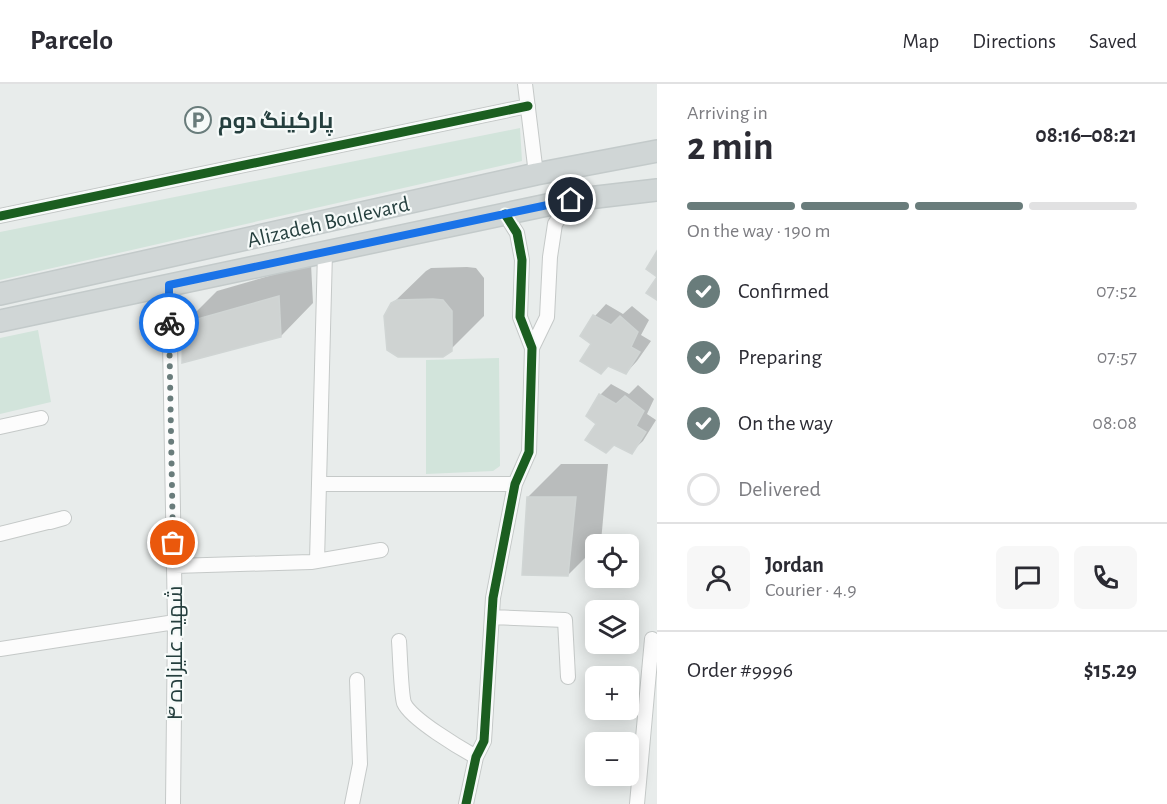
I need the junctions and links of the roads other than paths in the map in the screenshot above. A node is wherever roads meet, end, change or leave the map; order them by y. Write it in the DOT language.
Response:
graph roads {
  1 [pos="525,84"];
  2 [pos="528,106"];
  3 [pos="657,152"];
  4 [pos="536,174"];
  5 [pos="657,190"];
  6 [pos="571,200"];
  7 [pos="505,214"];
  8 [pos="0,216"];
  9 [pos="325,252"];
  10 [pos="169,285"];
  11 [pos="0,294"];
  12 [pos="0,321"];
  13 [pos="532,348"];
  14 [pos="41,418"];
  15 [pos="0,427"];
  16 [pos="319,484"];
  17 [pos="515,484"];
  18 [pos="50,522"];
  19 [pos="0,534"];
  20 [pos="381,550"];
  21 [pos="317,561"];
  22 [pos="174,566"];
  23 [pos="492,617"];
  24 [pos="175,621"];
  25 [pos="652,639"];
  26 [pos="399,641"];
  27 [pos="0,649"];
  28 [pos="568,677"];
  29 [pos="357,680"];
  30 [pos="476,758"];
  31 [pos="173,804"];
  32 [pos="352,804"];
  33 [pos="466,804"];
  34 [pos="637,804"];
  1 -- 2 [label="street"];
  2 -- 4 [label="street"];
  2 -- 8 [label="street"];
  3 -- 4 [label="main road, Alizadeh Boulevard"];
  4 -- 11 [label="main road, Alizadeh Boulevard"];
  5 -- 6 [label="main road, Alizadeh Boulevard"];
  6 -- 7 [label="main road, Alizadeh Boulevard"];
  6 -- 13 [label="street"];
  7 -- 9 [label="main road, Alizadeh Boulevard"];
  7 -- 13 [label="street"];
  9 -- 10 [label="main road, Alizadeh Boulevard"];
  9 -- 16 [label="street"];
  10 -- 12 [label="main road, Alizadeh Boulevard"];
  10 -- 22 [label="street, شهید علیزاده ۴"];
  13 -- 17 [label="street"];
  14 -- 15 [label="street"];
  16 -- 17 [label="street"];
  16 -- 21 [label="street"];
  17 -- 23 [label="street"];
  18 -- 19 [label="street"];
  20 -- 21 [label="street"];
  21 -- 22 [label="street"];
  22 -- 24 [label="street, شهید علیزاده ۴"];
  23 -- 28 [label="street"];
  23 -- 30 [label="street"];
  24 -- 27 [label="street"];
  24 -- 31 [label="street, شهید علیزاده ۴"];
  25 -- 34 [label="street"];
  26 -- 30 [label="street"];
  29 -- 32 [label="street"];
  30 -- 33 [label="street"];
}
